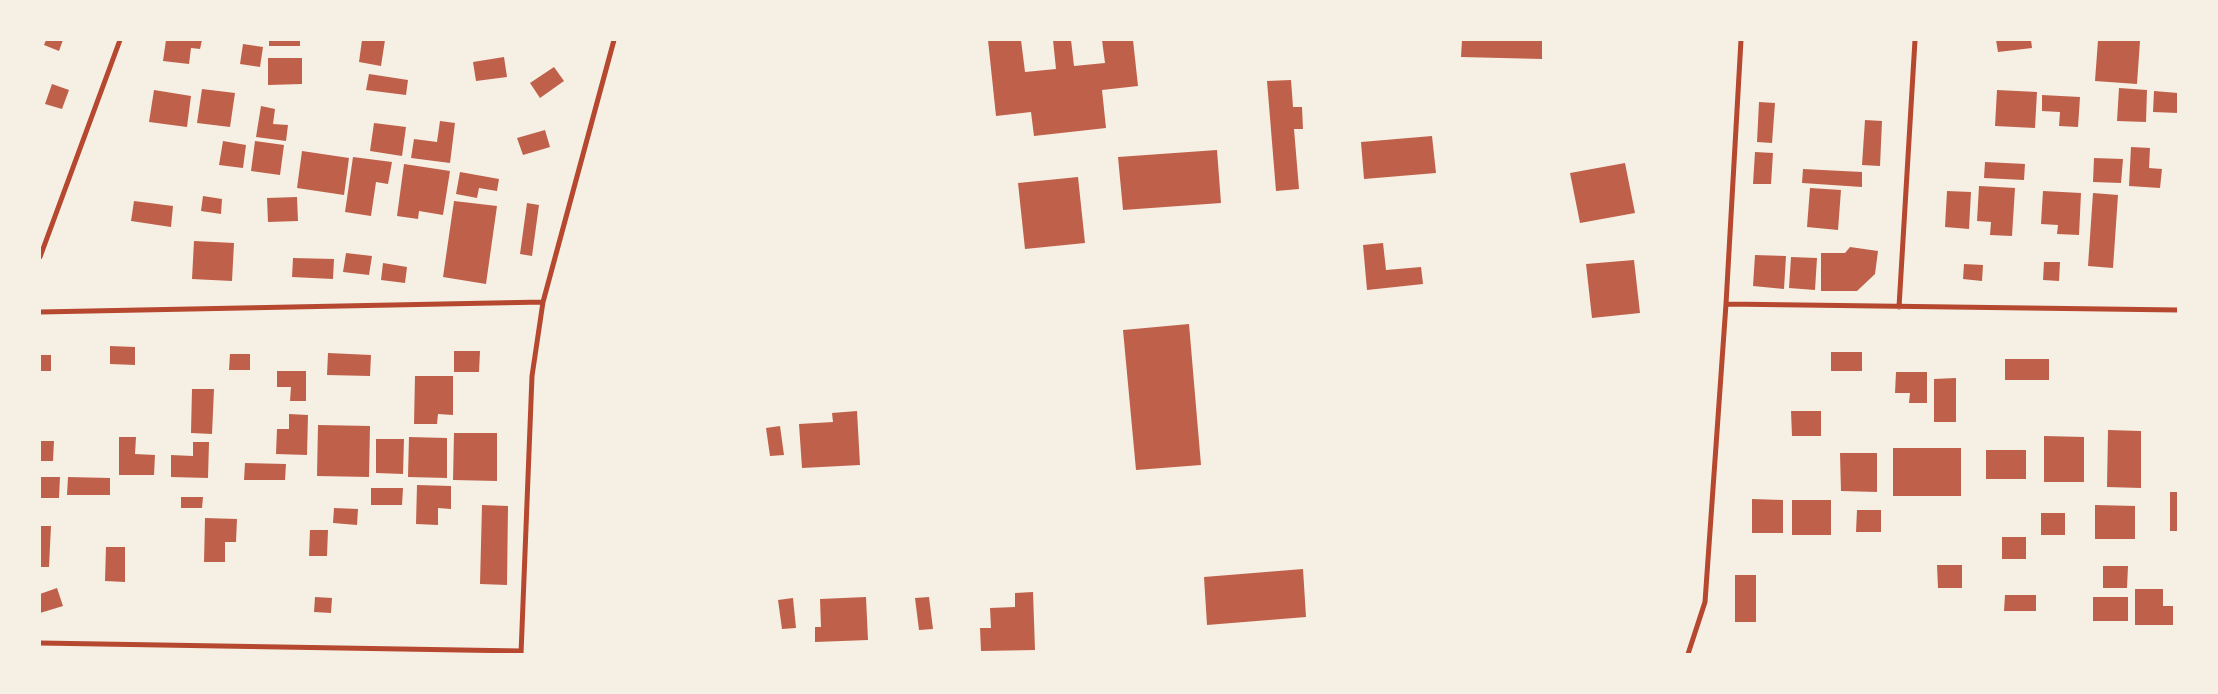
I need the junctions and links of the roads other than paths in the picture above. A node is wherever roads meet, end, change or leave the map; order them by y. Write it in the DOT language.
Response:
graph roads {
  1 [pos="120,40"];
  2 [pos="612,40"];
  3 [pos="1741,40"];
  4 [pos="1915,40"];
  5 [pos="40,257"];
  6 [pos="543,302"];
  7 [pos="1726,304"];
  8 [pos="1899,307"];
  9 [pos="2178,310"];
  10 [pos="40,312"];
  11 [pos="40,643"];
  12 [pos="521,653"];
  13 [pos="1688,654"];
  1 -- 5 [label="street"];
  2 -- 6 [label="street"];
  3 -- 7 [label="street"];
  4 -- 8 [label="street"];
  6 -- 10 [label="street"];
  6 -- 12 [label="street"];
  7 -- 8 [label="street"];
  7 -- 13 [label="street"];
  8 -- 9 [label="street"];
  11 -- 12 [label="street"];
}
